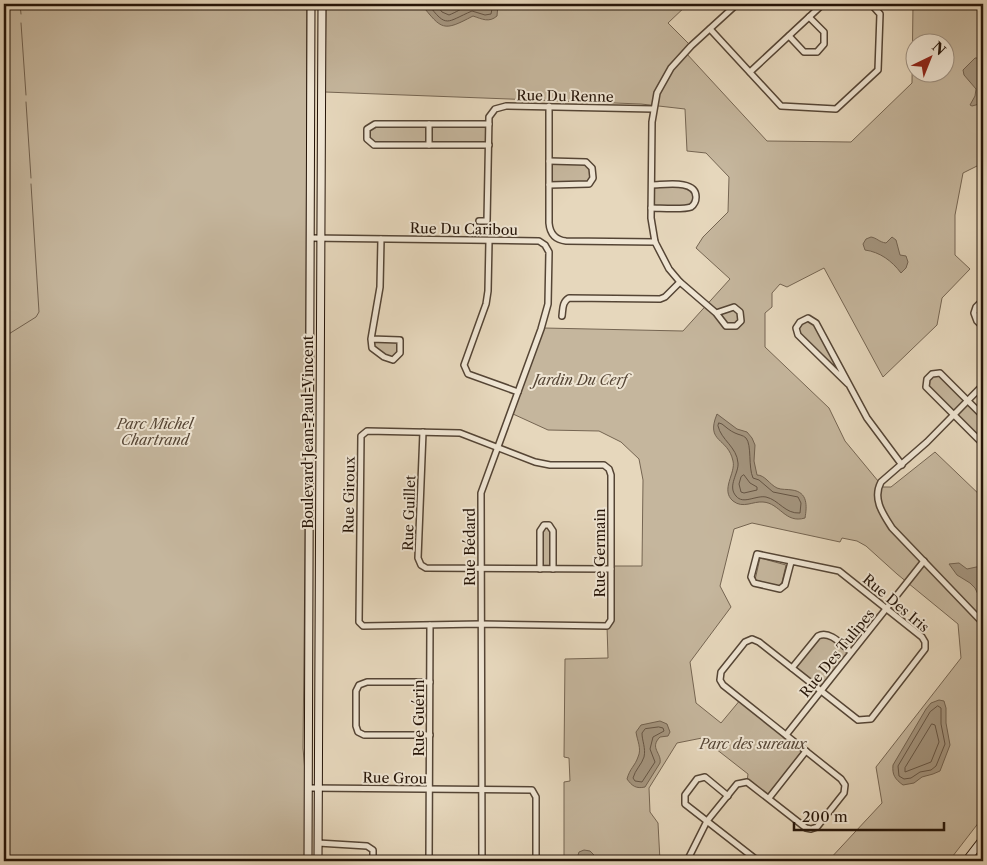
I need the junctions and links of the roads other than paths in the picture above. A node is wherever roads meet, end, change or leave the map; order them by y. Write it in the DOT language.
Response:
graph roads {
  1 [pos="311,4"];
  2 [pos="322,4"];
  3 [pos="737,4"];
  4 [pos="823,4"];
  5 [pos="871,4"];
  6 [pos="809,17"];
  7 [pos="710,29"];
  8 [pos="789,36"];
  9 [pos="750,72"];
  10 [pos="549,106"];
  11 [pos="653,109"];
  12 [pos="429,124"];
  13 [pos="489,124"];
  14 [pos="429,145"];
  15 [pos="489,145"];
  16 [pos="549,161"];
  17 [pos="549,185"];
  18 [pos="652,185"];
  19 [pos="651,208"];
  20 [pos="479,221"];
  21 [pos="310,238"];
  22 [pos="322,239"];
  23 [pos="381,239"];
  24 [pos="489,241"];
  25 [pos="655,242"];
  26 [pos="545,245"];
  27 [pos="680,282"];
  28 [pos="983,300"];
  29 [pos="716,313"];
  30 [pos="562,316"];
  31 [pos="983,327"];
  32 [pos="371,339"];
  33 [pos="848,384"];
  34 [pos="983,385"];
  35 [pos="518,392"];
  36 [pos="968,401"];
  37 [pos="954,415"];
  38 [pos="983,416"];
  39 [pos="423,432"];
  40 [pos="983,444"];
  41 [pos="498,446"];
  42 [pos="902,465"];
  43 [pos="924,561"];
  44 [pos="791,562"];
  45 [pos="481,568"];
  46 [pos="540,569"];
  47 [pos="552,569"];
  48 [pos="611,569"];
  49 [pos="886,608"];
  50 [pos="983,623"];
  51 [pos="481,624"];
  52 [pos="430,625"];
  53 [pos="851,652"];
  54 [pos="792,668"];
  55 [pos="430,682"];
  56 [pos="821,691"];
  57 [pos="430,735"];
  58 [pos="786,735"];
  59 [pos="806,751"];
  60 [pos="309,788"];
  61 [pos="318,788"];
  62 [pos="430,790"];
  63 [pos="482,790"];
  64 [pos="728,796"];
  65 [pos="768,798"];
  66 [pos="707,821"];
  67 [pos="983,839"];
  68 [pos="318,843"];
  69 [pos="308,861"];
  70 [pos="318,861"];
  71 [pos="373,861"];
  72 [pos="430,861"];
  73 [pos="482,861"];
  74 [pos="536,861"];
  75 [pos="687,861"];
  76 [pos="758,861"];
  77 [pos="966,861"];
  1 -- 21 [label="street, Boulevard Jean-Paul-Vincent"];
  2 -- 22 [label="street, Boulevard Jean-Paul-Vincent"];
  3 -- 7 [label="street"];
  4 -- 6 [label="street"];
  5 -- 9 [label="street"];
  6 -- 8 [label="street"];
  6 -- 8 [label="street"];
  7 -- 9 [label="street"];
  7 -- 11 [label="street"];
  8 -- 9 [label="street"];
  10 -- 11 [label="street, Rue Du Renne"];
  10 -- 13 [label="street, Rue Du Renne"];
  10 -- 16 [label="street"];
  11 -- 18 [label="street"];
  12 -- 13 [label="street"];
  12 -- 14 [label="street"];
  12 -- 14 [label="street"];
  13 -- 15 [label="street"];
  14 -- 15 [label="street"];
  15 -- 20 [label="street"];
  16 -- 17 [label="street"];
  16 -- 17 [label="street"];
  17 -- 25 [label="street"];
  18 -- 19 [label="street"];
  18 -- 19 [label="street"];
  19 -- 25 [label="street"];
  21 -- 22 [label="street, Rue Du Caribou"];
  21 -- 60 [label="street, Boulevard Jean-Paul-Vincent"];
  22 -- 23 [label="street, Rue Du Caribou"];
  22 -- 61 [label="street, Boulevard Jean-Paul-Vincent"];
  23 -- 24 [label="street, Rue Du Caribou"];
  23 -- 32 [label="street"];
  24 -- 26 [label="street, Rue Du Caribou"];
  24 -- 35 [label="street"];
  25 -- 27 [label="street"];
  26 -- 35 [label="street, Rue Bédard"];
  27 -- 29 [label="street"];
  27 -- 30 [label="street"];
  28 -- 31 [label="street"];
  29 -- 29 [label="street"];
  32 -- 32 [label="street"];
  33 -- 33 [label="street"];
  33 -- 42 [label="street"];
  34 -- 36 [label="street"];
  35 -- 41 [label="street, Rue Bédard"];
  36 -- 37 [label="street"];
  36 -- 37 [label="street"];
  36 -- 38 [label="street"];
  37 -- 40 [label="street"];
  37 -- 42 [label="street"];
  39 -- 41 [label="street, Rue Giroux"];
  39 -- 45 [label="street, Rue Guillet"];
  39 -- 52 [label="street, Rue Giroux"];
  41 -- 45 [label="street, Rue Bédard"];
  41 -- 48 [label="street, Rue Germain"];
  42 -- 43 [label="street"];
  43 -- 49 [label="street, Rue Des Tulipes"];
  43 -- 50 [label="street"];
  44 -- 44 [label="street, Rue Des Iris"];
  44 -- 49 [label="street, Rue Des Iris"];
  45 -- 46 [label="street, Rue Guillet"];
  45 -- 51 [label="street, Rue Bédard"];
  46 -- 47 [label="street, Rue Guillet"];
  46 -- 47 [label="street"];
  47 -- 48 [label="street, Rue Guillet"];
  48 -- 51 [label="street, Rue Germain"];
  49 -- 53 [label="street, Rue Des Tulipes"];
  49 -- 56 [label="street, Rue Des Iris"];
  51 -- 52 [label="street"];
  51 -- 63 [label="street, Rue Bédard"];
  52 -- 55 [label="street, Rue Guérin"];
  53 -- 54 [label="street"];
  53 -- 56 [label="street, Rue Des Tulipes"];
  54 -- 56 [label="street"];
  54 -- 58 [label="street"];
  55 -- 57 [label="street, Rue Guérin"];
  55 -- 57 [label="street"];
  56 -- 58 [label="street, Rue Des Tulipes"];
  57 -- 62 [label="street, Rue Guérin"];
  58 -- 59 [label="street"];
  59 -- 65 [label="street"];
  59 -- 65 [label="street"];
  60 -- 61 [label="street, Rue Grou"];
  60 -- 69 [label="street, Boulevard Jean-Paul-Vincent"];
  61 -- 62 [label="street, Rue Grou"];
  61 -- 68 [label="street, Boulevard Jean-Paul-Vincent"];
  62 -- 63 [label="street, Rue Grou"];
  62 -- 72 [label="street, Rue Guérin"];
  63 -- 73 [label="street, Rue Bédard"];
  63 -- 74 [label="street, Rue Grou"];
  64 -- 65 [label="street"];
  64 -- 66 [label="street"];
  64 -- 66 [label="street"];
  66 -- 75 [label="street"];
  66 -- 76 [label="street"];
  67 -- 77 [label="street"];
  68 -- 70 [label="street, Boulevard Jean-Paul-Vincent"];
  68 -- 71 [label="street"];
}
